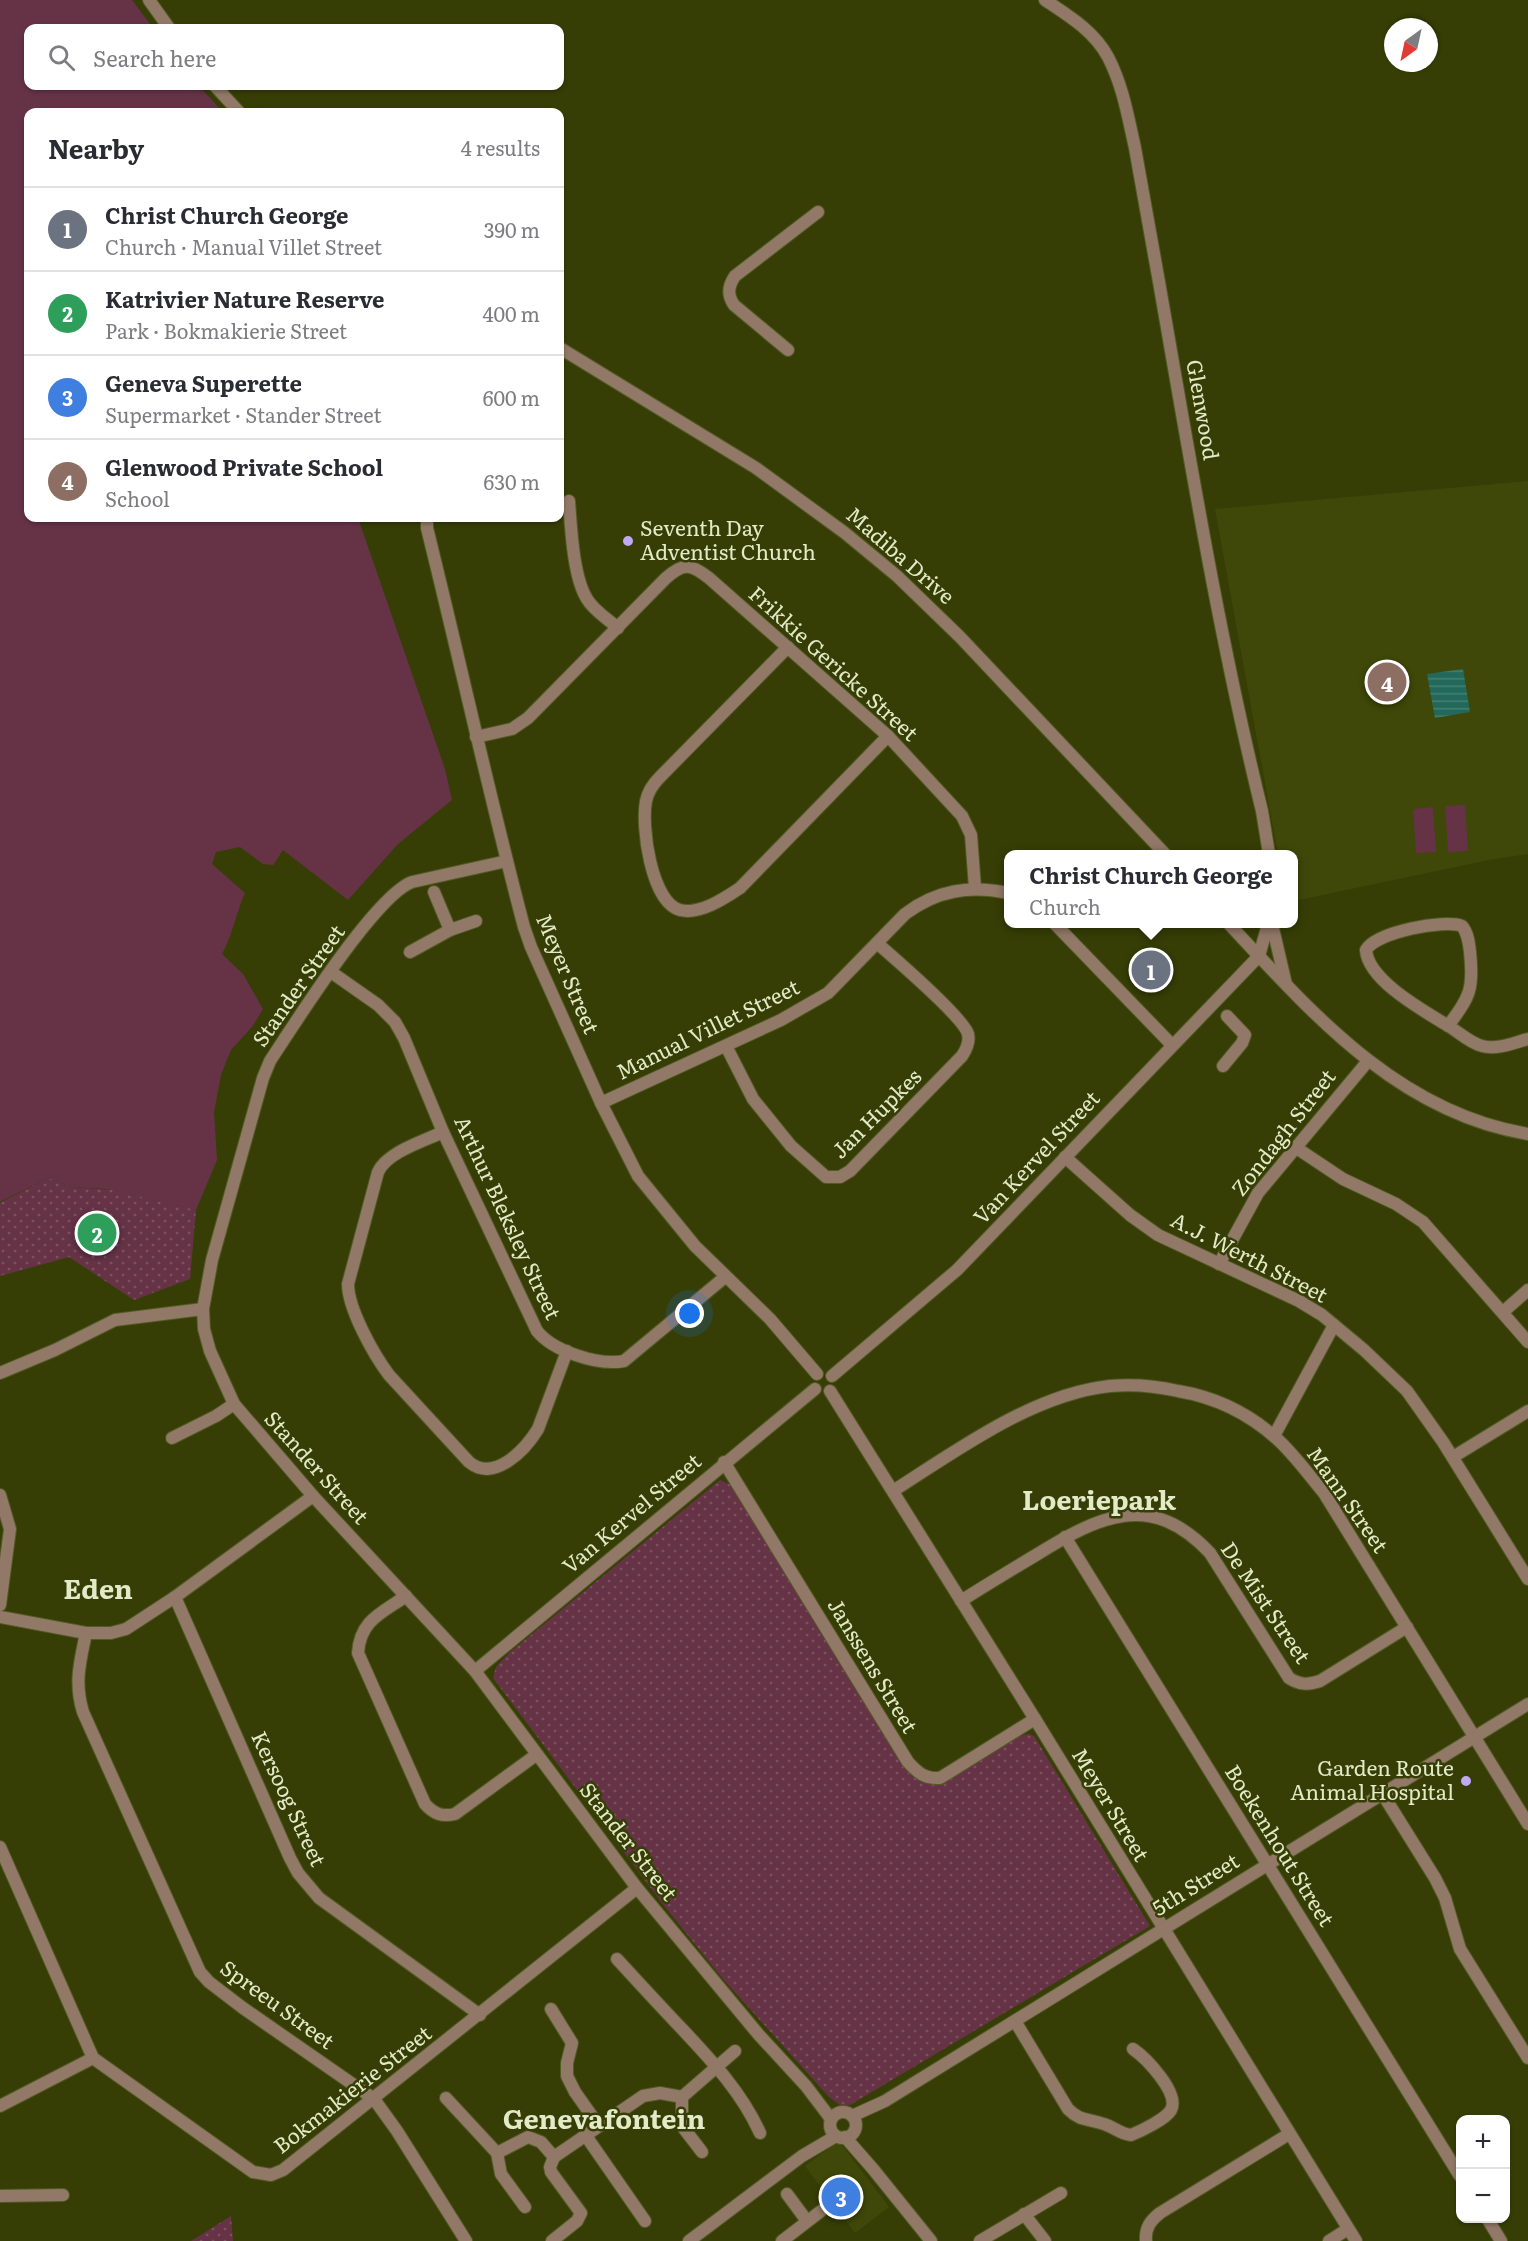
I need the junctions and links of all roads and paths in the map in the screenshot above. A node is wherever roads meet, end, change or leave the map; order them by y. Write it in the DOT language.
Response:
graph roads {
  1 [pos="149,0"];
  2 [pos="1045,0"];
  3 [pos="166,24"];
  4 [pos="219,90"];
  5 [pos="235,108"];
  6 [pos="818,212"];
  7 [pos="564,350"];
  8 [pos="788,350"];
  9 [pos="569,501"];
  10 [pos="427,522"];
  11 [pos="618,628"];
  12 [pos="788,647"];
  13 [pos="888,736"];
  14 [pos="476,737"];
  15 [pos="1160,850"];
  16 [pos="1268,850"];
  17 [pos="507,861"];
  18 [pos="975,888"];
  19 [pos="434,892"];
  20 [pos="1004,892"];
  21 [pos="476,921"];
  22 [pos="1059,928"];
  23 [pos="1233,928"];
  24 [pos="1269,928"];
  25 [pos="1271,928"];
  26 [pos="450,930"];
  27 [pos="878,944"];
  28 [pos="410,952"];
  29 [pos="1259,956"];
  30 [pos="331,972"];
  31 [pos="1286,984"];
  32 [pos="1227,1016"];
  33 [pos="1448,1026"];
  34 [pos="1528,1040"];
  35 [pos="1172,1045"];
  36 [pos="726,1046"];
  37 [pos="1368,1061"];
  38 [pos="1223,1066"];
  39 [pos="602,1103"];
  40 [pos="443,1132"];
  41 [pos="1528,1134"];
  42 [pos="1294,1147"];
  43 [pos="1065,1157"];
  44 [pos="1219,1264"];
  45 [pos="725,1277"];
  46 [pos="1528,1290"];
  47 [pos="202,1309"];
  48 [pos="1503,1312"];
  49 [pos="1334,1325"];
  50 [pos="1528,1342"];
  51 [pos="567,1351"];
  52 [pos="0,1373"];
  53 [pos="817,1374"];
  54 [pos="832,1376"];
  55 [pos="814,1389"];
  56 [pos="830,1391"];
  57 [pos="234,1404"];
  58 [pos="1528,1411"];
  59 [pos="1274,1436"];
  60 [pos="172,1438"];
  61 [pos="1453,1457"];
  62 [pos="724,1462"];
  63 [pos="893,1491"];
  64 [pos="0,1495"];
  65 [pos="314,1496"];
  66 [pos="1065,1537"];
  67 [pos="1528,1579"];
  68 [pos="406,1596"];
  69 [pos="175,1598"];
  70 [pos="961,1601"];
  71 [pos="0,1605"];
  72 [pos="0,1617"];
  73 [pos="1407,1627"];
  74 [pos="86,1633"];
  75 [pos="476,1671"];
  76 [pos="1528,1704"];
  77 [pos="1035,1719"];
  78 [pos="1474,1737"];
  79 [pos="536,1755"];
  80 [pos="1382,1793"];
  81 [pos="1528,1824"];
  82 [pos="0,1847"];
  83 [pos="1267,1864"];
  84 [pos="637,1888"];
  85 [pos="1163,1929"];
  86 [pos="616,1959"];
  87 [pos="551,2009"];
  88 [pos="480,2015"];
  89 [pos="1015,2021"];
  90 [pos="1133,2049"];
  91 [pos="735,2051"];
  92 [pos="93,2058"];
  93 [pos="1528,2058"];
  94 [pos="718,2067"];
  95 [pos="682,2097"];
  96 [pos="446,2098"];
  97 [pos="374,2099"];
  98 [pos="0,2106"];
  99 [pos="599,2126"];
  100 [pos="843,2126"];
  101 [pos="760,2133"];
  102 [pos="1289,2134"];
  103 [pos="586,2136"];
  104 [pos="702,2152"];
  105 [pos="497,2153"];
  106 [pos="554,2157"];
  107 [pos="1457,2169"];
  108 [pos="1061,2193"];
  109 [pos="786,2194"];
  110 [pos="63,2195"];
  111 [pos="0,2196"];
  112 [pos="525,2207"];
  113 [pos="821,2211"];
  114 [pos="1024,2214"];
  115 [pos="645,2221"];
  116 [pos="807,2221"];
  117 [pos="1490,2223"];
  118 [pos="1348,2229"];
  119 [pos="466,2241"];
  120 [pos="552,2241"];
  121 [pos="689,2241"];
  122 [pos="782,2241"];
  123 [pos="931,2241"];
  124 [pos="980,2241"];
  125 [pos="1045,2241"];
  126 [pos="1146,2241"];
  127 [pos="1329,2241"];
  128 [pos="1356,2241"];
  129 [pos="1501,2241"];
  1 -- 3 [label="street"];
  2 -- 16 [label="street, Glenwood"];
  4 -- 5 [label="street"];
  6 -- 8 [label="street"];
  7 -- 15 [label="street, Madiba Drive"];
  9 -- 11 [label="street"];
  10 -- 14 [label="street, Meyer Street"];
  11 -- 12 [label="street, Frikkie Gericke Street"];
  11 -- 14 [label="street, Frikkie Gericke Street"];
  12 -- 13 [label="street, Frikkie Gericke Street"];
  12 -- 13 [label="street"];
  13 -- 18 [label="street, Frikkie Gericke Street"];
  14 -- 17 [label="street, Meyer Street"];
  17 -- 30 [label="street, Stander Street"];
  17 -- 39 [label="street, Meyer Street"];
  18 -- 20 [label="street, Manual Villet Street"];
  18 -- 27 [label="street, Manual Villet Street"];
  19 -- 26 [label="street"];
  21 -- 26 [label="street"];
  22 -- 35 [label="street"];
  23 -- 29 [label="street"];
  24 -- 29 [label="street"];
  25 -- 31 [label="street"];
  26 -- 28 [label="street"];
  27 -- 36 [label="street, Manual Villet Street"];
  27 -- 36 [label="street, Jan Hupkes"];
  29 -- 31 [label="street"];
  29 -- 35 [label="street, Van Kervel Street"];
  30 -- 40 [label="street, Arthur Bleksley Street"];
  30 -- 47 [label="street, Stander Street"];
  31 -- 37 [label="street"];
  32 -- 38 [label="street"];
  33 -- 33 [label="street"];
  33 -- 34 [label="street"];
  35 -- 43 [label="street, Van Kervel Street"];
  36 -- 39 [label="street, Manual Villet Street"];
  37 -- 41 [label="street"];
  37 -- 42 [label="street, Zondagh Street"];
  39 -- 45 [label="street, Meyer Street"];
  40 -- 51 [label="street, Arthur Bleksley Street"];
  40 -- 51 [label="street"];
  42 -- 44 [label="street, Zondagh Street"];
  42 -- 48 [label="street"];
  43 -- 44 [label="street, A.J. Werth Street"];
  43 -- 54 [label="street, Van Kervel Street"];
  44 -- 49 [label="street, A.J. Werth Street"];
  45 -- 51 [label="street, Arthur Bleksley Street"];
  45 -- 53 [label="street, Meyer Street"];
  46 -- 48 [label="street"];
  47 -- 52 [label="street"];
  47 -- 57 [label="street, Stander Street"];
  48 -- 50 [label="street"];
  49 -- 59 [label="street"];
  49 -- 61 [label="street, A.J. Werth Street"];
  53 -- 54 [label="street"];
  53 -- 55 [label="street"];
  54 -- 56 [label="street"];
  55 -- 56 [label="street"];
  55 -- 62 [label="street, Van Kervel Street"];
  56 -- 63 [label="street, Meyer Street"];
  57 -- 60 [label="street"];
  57 -- 65 [label="street, Stander Street"];
  58 -- 61 [label="street"];
  59 -- 63 [label="street, Mann Street"];
  59 -- 73 [label="street, Mann Street"];
  61 -- 67 [label="street, A.J. Werth Street"];
  62 -- 75 [label="street, Van Kervel Street"];
  62 -- 77 [label="street, Janssens Street"];
  63 -- 70 [label="street, Meyer Street"];
  64 -- 71 [label="street"];
  65 -- 68 [label="street, Stander Street"];
  65 -- 69 [label="street"];
  66 -- 70 [label="street, De Mist Street"];
  66 -- 73 [label="street, De Mist Street"];
  66 -- 83 [label="street, Boekenhout Street"];
  68 -- 75 [label="street, Stander Street"];
  68 -- 79 [label="street"];
  69 -- 74 [label="street"];
  69 -- 88 [label="street, Kersoog Street"];
  70 -- 77 [label="street, Meyer Street"];
  72 -- 74 [label="street"];
  73 -- 78 [label="street, Mann Street"];
  74 -- 97 [label="street, Spreeu Street"];
  75 -- 79 [label="street, Stander Street"];
  76 -- 78 [label="street, 5th Street"];
  77 -- 85 [label="street, Meyer Street"];
  78 -- 80 [label="street, 5th Street"];
  78 -- 81 [label="street, Mann Street"];
  79 -- 84 [label="street, Stander Street"];
  80 -- 83 [label="street, 5th Street"];
  80 -- 93 [label="street"];
  82 -- 92 [label="street"];
  83 -- 85 [label="street, 5th Street"];
  83 -- 107 [label="street, Boekenhout Street"];
  84 -- 88 [label="street, Bokmakierie Street"];
  84 -- 100 [label="street, Stander Street"];
  85 -- 89 [label="street, 5th Street"];
  85 -- 102 [label="street, Meyer Street"];
  86 -- 94 [label="street"];
  87 -- 99 [label="street"];
  88 -- 97 [label="street, Bokmakierie Street"];
  89 -- 90 [label="street"];
  89 -- 100 [label="street, 5th Street"];
  91 -- 94 [label="street"];
  92 -- 97 [label="street, Bokmakierie Street"];
  92 -- 98 [label="street"];
  94 -- 95 [label="street"];
  94 -- 101 [label="street"];
  95 -- 99 [label="street"];
  95 -- 104 [label="street"];
  96 -- 105 [label="street"];
  97 -- 119 [label="street, Spreeu Street"];
  99 -- 103 [label="street"];
  100 -- 121 [label="street"];
  100 -- 123 [label="street, Stander Street"];
  102 -- 118 [label="street, Meyer Street"];
  102 -- 126 [label="street"];
  103 -- 106 [label="street"];
  103 -- 115 [label="street"];
  105 -- 106 [label="street"];
  105 -- 112 [label="street"];
  106 -- 120 [label="street"];
  108 -- 114 [label="street"];
  109 -- 116 [label="street"];
  110 -- 111 [label="street"];
  113 -- 116 [label="street"];
  114 -- 124 [label="street"];
  114 -- 125 [label="street"];
  116 -- 122 [label="street"];
  117 -- 129 [label="street"];
  118 -- 127 [label="street"];
  118 -- 128 [label="street, Meyer Street"];
}
